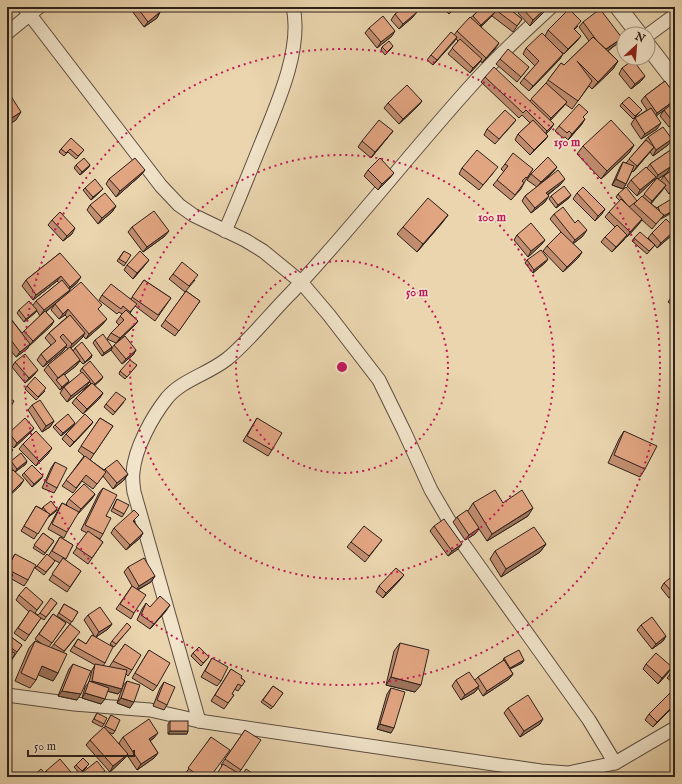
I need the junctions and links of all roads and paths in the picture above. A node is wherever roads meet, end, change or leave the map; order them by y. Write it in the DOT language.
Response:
graph roads {
  1 [pos="293,7"];
  2 [pos="551,7"];
  3 [pos="618,7"];
  4 [pos="31,9"];
  5 [pos="675,14"];
  6 [pos="633,26"];
  7 [pos="656,29"];
  8 [pos="7,33"];
  9 [pos="656,56"];
  10 [pos="675,81"];
  11 [pos="225,231"];
  12 [pos="301,282"];
  13 [pos="7,695"];
  14 [pos="199,721"];
  15 [pos="675,728"];
  16 [pos="615,763"];
  17 [pos="566,775"];
  1 -- 11 [label="street"];
  2 -- 12 [label="street"];
  3 -- 6 [label="street"];
  4 -- 8 [label="street"];
  4 -- 11 [label="street"];
  5 -- 7 [label="street"];
  9 -- 10 [label="street"];
  11 -- 12 [label="street"];
  12 -- 14 [label="street"];
  12 -- 16 [label="street"];
  13 -- 14 [label="street"];
  14 -- 17 [label="street"];
  15 -- 16 [label="street"];
  16 -- 17 [label="street"];
}
